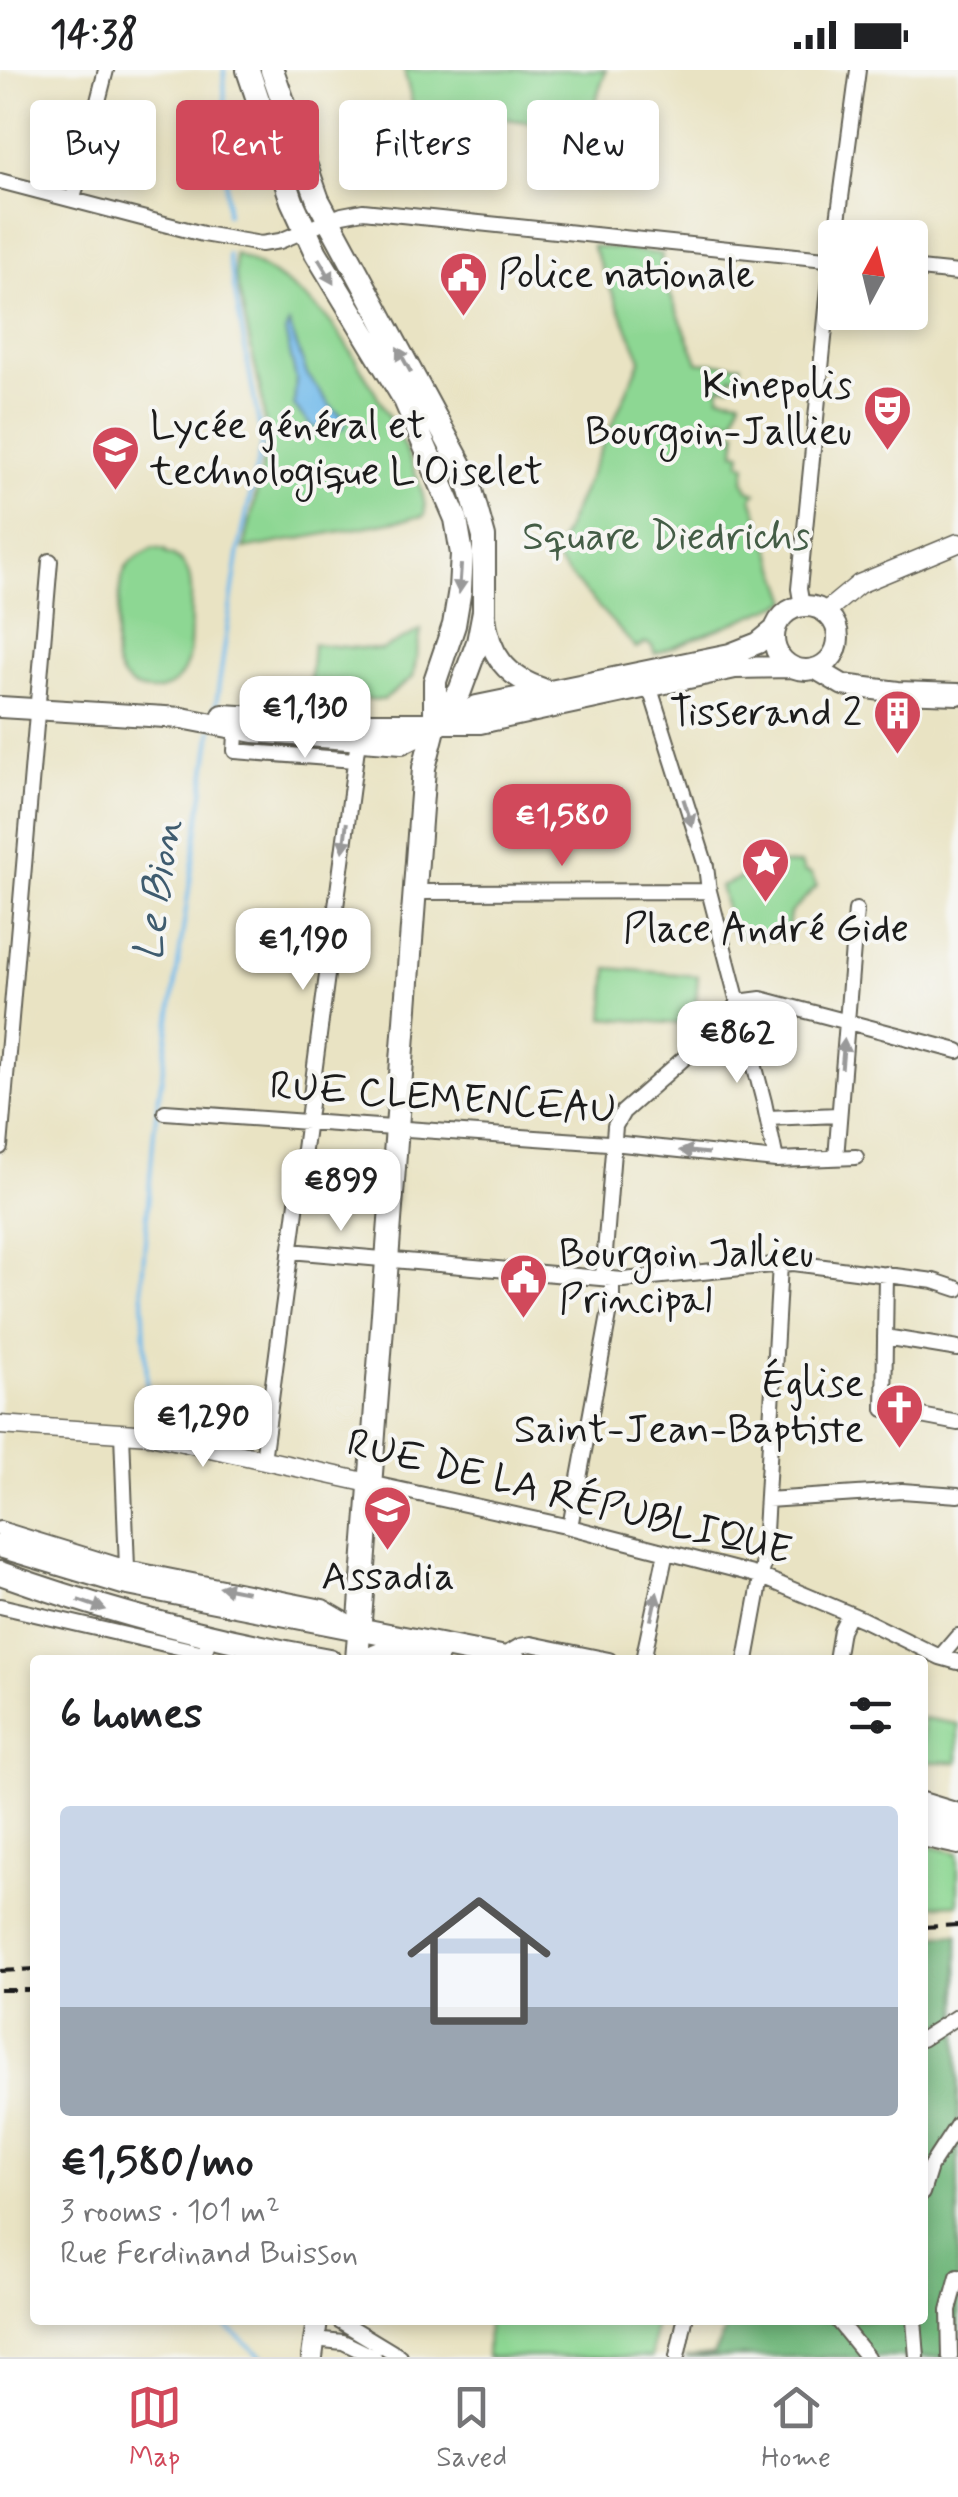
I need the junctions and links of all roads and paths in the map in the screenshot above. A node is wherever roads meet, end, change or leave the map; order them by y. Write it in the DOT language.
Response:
graph roads {
  1 [pos="106,70"];
  2 [pos="248,70"];
  3 [pos="272,70"];
  4 [pos="858,70"];
  5 [pos="0,181"];
  6 [pos="73,199"];
  7 [pos="329,220"];
  8 [pos="839,220"];
  9 [pos="306,231"];
  10 [pos="818,258"];
  11 [pos="928,270"];
  12 [pos="958,273"];
  13 [pos="826,330"];
  14 [pos="958,544"];
  15 [pos="50,562"];
  16 [pos="802,606"];
  17 [pos="484,611"];
  18 [pos="826,612"];
  19 [pos="774,630"];
  20 [pos="824,664"];
  21 [pos="790,667"];
  22 [pos="647,679"];
  23 [pos="545,690"];
  24 [pos="958,694"];
  25 [pos="0,707"];
  26 [pos="35,710"];
  27 [pos="230,721"];
  28 [pos="435,725"];
  29 [pos="356,750"];
  30 [pos="709,891"];
  31 [pos="414,892"];
  32 [pos="856,910"];
  33 [pos="738,1002"];
  34 [pos="848,1020"];
  35 [pos="958,1051"];
  36 [pos="166,1112"];
  37 [pos="838,1115"];
  38 [pos="768,1118"];
  39 [pos="308,1123"];
  40 [pos="398,1128"];
  41 [pos="613,1144"];
  42 [pos="0,1148"];
  43 [pos="856,1157"];
  44 [pos="836,1158"];
  45 [pos="776,1160"];
  46 [pos="290,1251"];
  47 [pos="388,1260"];
  48 [pos="786,1264"];
  49 [pos="886,1274"];
  50 [pos="608,1279"];
  51 [pos="958,1288"];
  52 [pos="885,1337"];
  53 [pos="958,1350"];
  54 [pos="958,1423"];
  55 [pos="0,1425"];
  56 [pos="122,1433"];
  57 [pos="262,1460"];
  58 [pos="369,1483"];
  59 [pos="958,1494"];
  60 [pos="767,1500"];
  61 [pos="570,1527"];
  62 [pos="0,1528"];
  63 [pos="0,1546"];
  64 [pos="666,1552"];
  65 [pos="127,1568"];
  66 [pos="0,1573"];
  67 [pos="760,1576"];
  68 [pos="0,1606"];
  69 [pos="850,1614"];
  70 [pos="358,1628"];
  71 [pos="958,1636"];
  72 [pos="210,1638"];
  73 [pos="302,1655"];
  74 [pos="357,1655"];
  75 [pos="379,1655"];
  76 [pos="411,1655"];
  77 [pos="495,1655"];
  78 [pos="502,1655"];
  79 [pos="585,1655"];
  80 [pos="644,1655"];
  81 [pos="747,1655"];
  82 [pos="837,1655"];
  83 [pos="940,1658"];
  84 [pos="958,1662"];
  85 [pos="928,1806"];
  86 [pos="958,1815"];
  87 [pos="928,1826"];
  88 [pos="958,1834"];
  89 [pos="928,1840"];
  90 [pos="958,1847"];
  91 [pos="958,2016"];
  92 [pos="928,2035"];
  93 [pos="958,2124"];
  94 [pos="928,2174"];
  95 [pos="958,2277"];
  96 [pos="347,2325"];
  97 [pos="684,2325"];
  98 [pos="841,2325"];
  99 [pos="914,2325"];
  100 [pos="314,2339"];
  101 [pos="374,2357"];
  102 [pos="400,2357"];
  103 [pos="677,2357"];
  104 [pos="866,2357"];
  105 [pos="917,2357"];
  106 [pos="950,2357"];
  1 -- 6 [label="street"];
  2 -- 9 [label="main road"];
  3 -- 7 [label="main road"];
  4 -- 8 [label="street"];
  5 -- 6 [label="street"];
  6 -- 9 [label="street"];
  7 -- 9 [label="street"];
  7 -- 10 [label="street"];
  17 -- 7 [label="main road, one-way"];
  9 -- 28 [label="main road, one-way"];
  11 -- 12 [label="street"];
  13 -- 16 [label="street"];
  14 -- 18 [label="street"];
  15 -- 26 [label="street"];
  16 -- 18 [label="main road"];
  16 -- 19 [label="main road"];
  17 -- 23 [label="main road"];
  17 -- 28 [label="main road"];
  18 -- 20 [label="main road"];
  19 -- 21 [label="main road"];
  19 -- 22 [label="main road"];
  20 -- 21 [label="main road"];
  20 -- 24 [label="main road"];
  21 -- 22 [label="main road"];
  22 -- 23 [label="main road"];
  22 -- 28 [label="main road"];
  22 -- 30 [label="street, one-way"];
  23 -- 28 [label="main road"];
  25 -- 26 [label="main road"];
  26 -- 27 [label="main road"];
  26 -- 42 [label="street"];
  27 -- 28 [label="main road"];
  27 -- 29 [label="main road"];
  28 -- 29 [label="main road"];
  28 -- 31 [label="main road"];
  29 -- 39 [label="street, one-way"];
  30 -- 31 [label="street"];
  30 -- 33 [label="street"];
  31 -- 40 [label="main road"];
  32 -- 34 [label="street"];
  33 -- 34 [label="street"];
  33 -- 38 [label="street"];
  33 -- 41 [label="street"];
  34 -- 35 [label="street"];
  37 -- 34 [label="street, one-way"];
  36 -- 39 [label="street, RUE CLEMENCEAU"];
  37 -- 38 [label="street"];
  37 -- 44 [label="street"];
  38 -- 45 [label="street"];
  39 -- 40 [label="street, RUE CLEMENCEAU"];
  39 -- 46 [label="street"];
  40 -- 41 [label="street, RUE CLEMENCEAU"];
  40 -- 47 [label="main road"];
  45 -- 41 [label="street, RUE CLEMENCEAU, one-way"];
  41 -- 50 [label="street"];
  43 -- 44 [label="street, RUE CLEMENCEAU"];
  44 -- 45 [label="street, RUE CLEMENCEAU"];
  46 -- 47 [label="street"];
  46 -- 57 [label="street"];
  47 -- 50 [label="street"];
  47 -- 58 [label="main road"];
  48 -- 49 [label="street"];
  48 -- 50 [label="street"];
  48 -- 60 [label="street"];
  49 -- 51 [label="street"];
  49 -- 52 [label="street"];
  50 -- 61 [label="street"];
  52 -- 53 [label="street"];
  52 -- 54 [label="street"];
  55 -- 56 [label="street, RUE DE LA RÉPUBLIQUE"];
  56 -- 57 [label="street, RUE DE LA RÉPUBLIQUE"];
  56 -- 65 [label="street"];
  57 -- 58 [label="street, RUE DE LA RÉPUBLIQUE"];
  58 -- 61 [label="street, RUE DE LA RÉPUBLIQUE"];
  58 -- 70 [label="main road"];
  59 -- 60 [label="street"];
  60 -- 67 [label="street"];
  61 -- 64 [label="street, RUE DE LA RÉPUBLIQUE"];
  62 -- 65 [label="street"];
  63 -- 70 [label="main road"];
  64 -- 67 [label="street, RUE DE LA RÉPUBLIQUE"];
  80 -- 64 [label="street, one-way"];
  70 -- 65 [label="street, one-way"];
  66 -- 72 [label="main road, one-way"];
  67 -- 69 [label="street, RUE DE LA RÉPUBLIQUE"];
  67 -- 81 [label="street"];
  68 -- 72 [label="street"];
  69 -- 82 [label="street"];
  69 -- 83 [label="street, RUE DE LA RÉPUBLIQUE"];
  70 -- 74 [label="main road"];
  70 -- 77 [label="main road"];
  71 -- 83 [label="street"];
  72 -- 73 [label="main road"];
  75 -- 76 [label="main road"];
  78 -- 79 [label="street"];
  83 -- 84 [label="street, RUE DE LA RÉPUBLIQUE"];
  85 -- 86 [label="main road"];
  87 -- 88 [label="main road"];
  89 -- 90 [label="street"];
  91 -- 92 [label="street"];
  93 -- 94 [label="street"];
  95 -- 106 [label="street"];
  96 -- 102 [label="street"];
  97 -- 103 [label="street"];
  98 -- 104 [label="street"];
  99 -- 105 [label="street"];
  100 -- 101 [label="street"];
}
